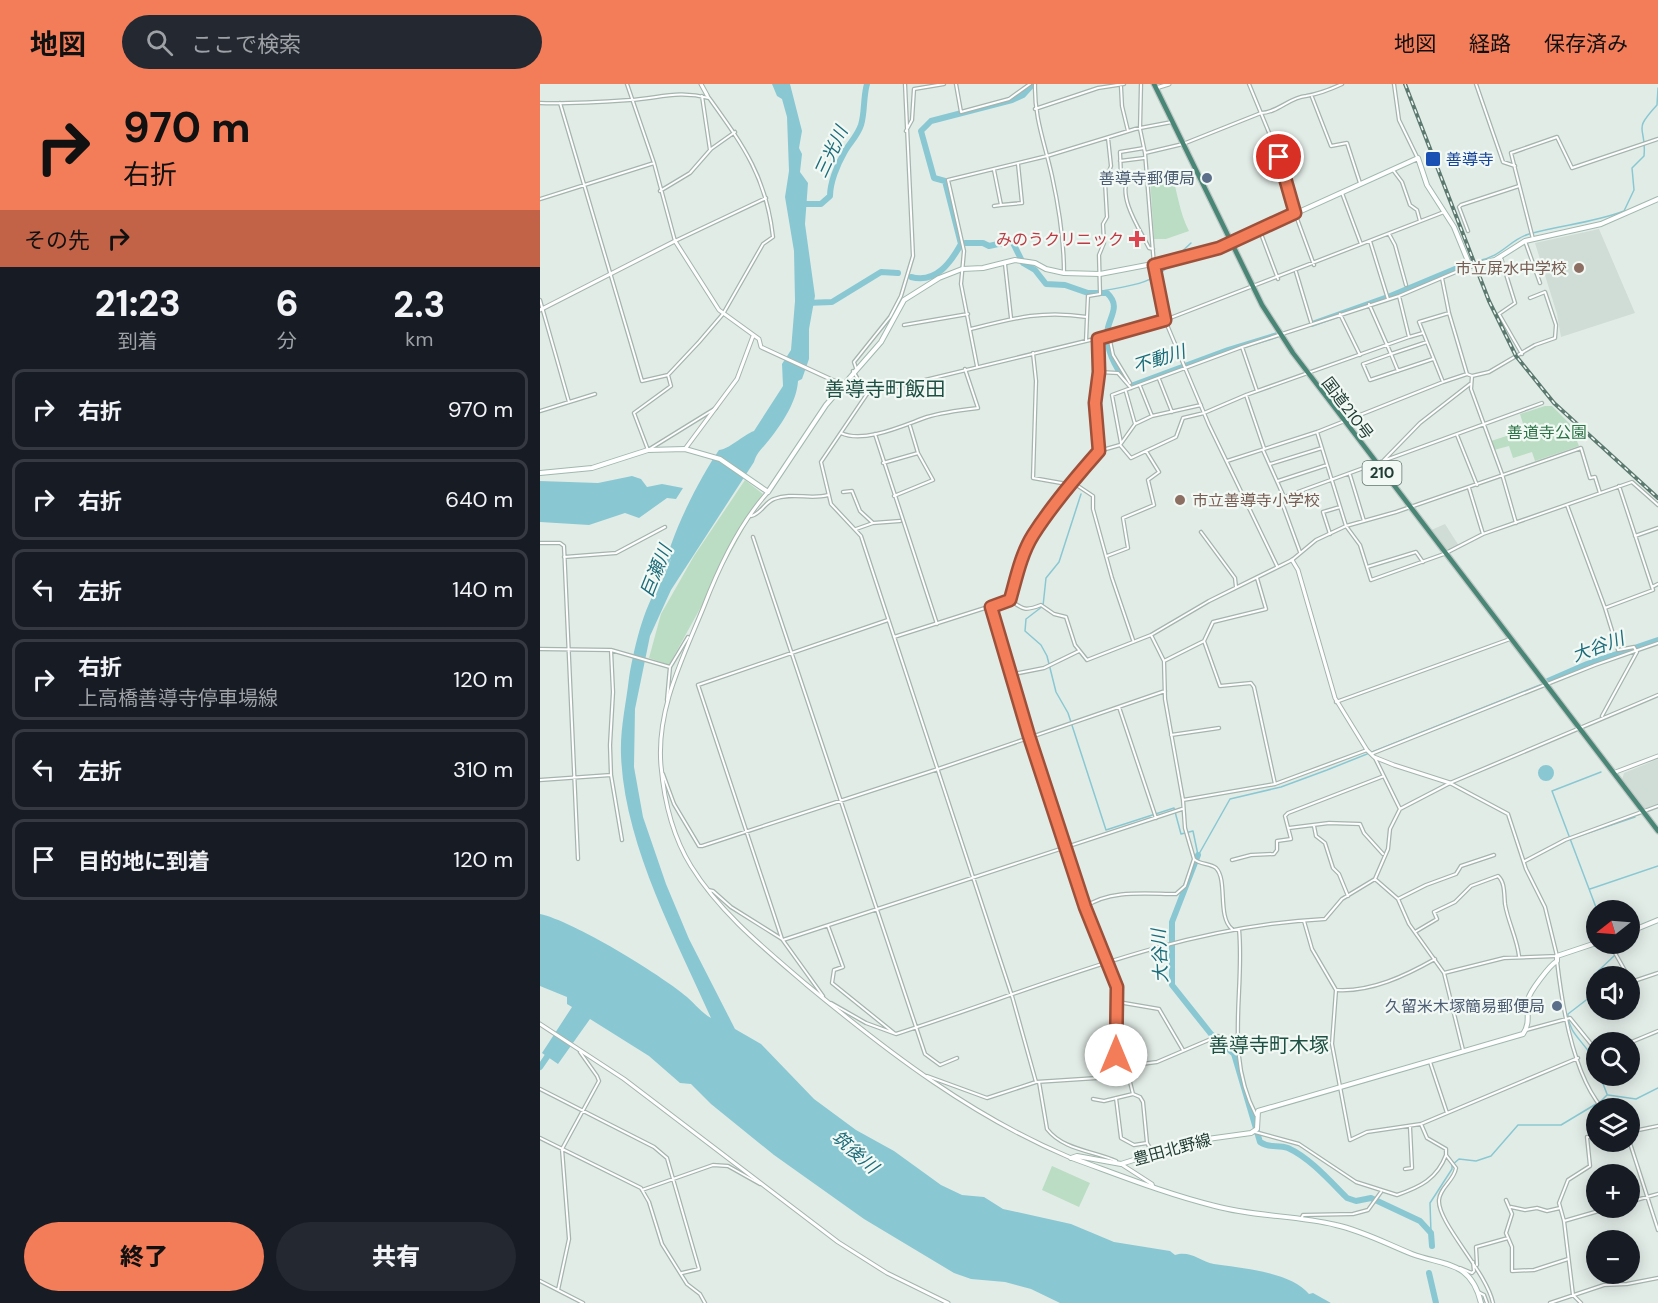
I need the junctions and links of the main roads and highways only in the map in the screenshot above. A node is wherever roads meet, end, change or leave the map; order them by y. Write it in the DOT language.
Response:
graph roads {
  1 [pos="1155,86"];
  2 [pos="1658,200"];
  3 [pos="1232,241"];
  4 [pos="540,473"];
  5 [pos="1658,831"];
  6 [pos="1658,920"];
  7 [pos="1640,927"];
  8 [pos="1586,947"];
  9 [pos="1481,1303"];
  1 -- 3 [label="highway, 国道210号 / 210"];
  2 -- 3 [label="main road"];
  3 -- 4 [label="main road"];
  3 -- 5 [label="highway, 国道210号 / 210"];
  6 -- 7 [label="main road"];
  8 -- 9 [label="main road, 豊田北野線"];
}
